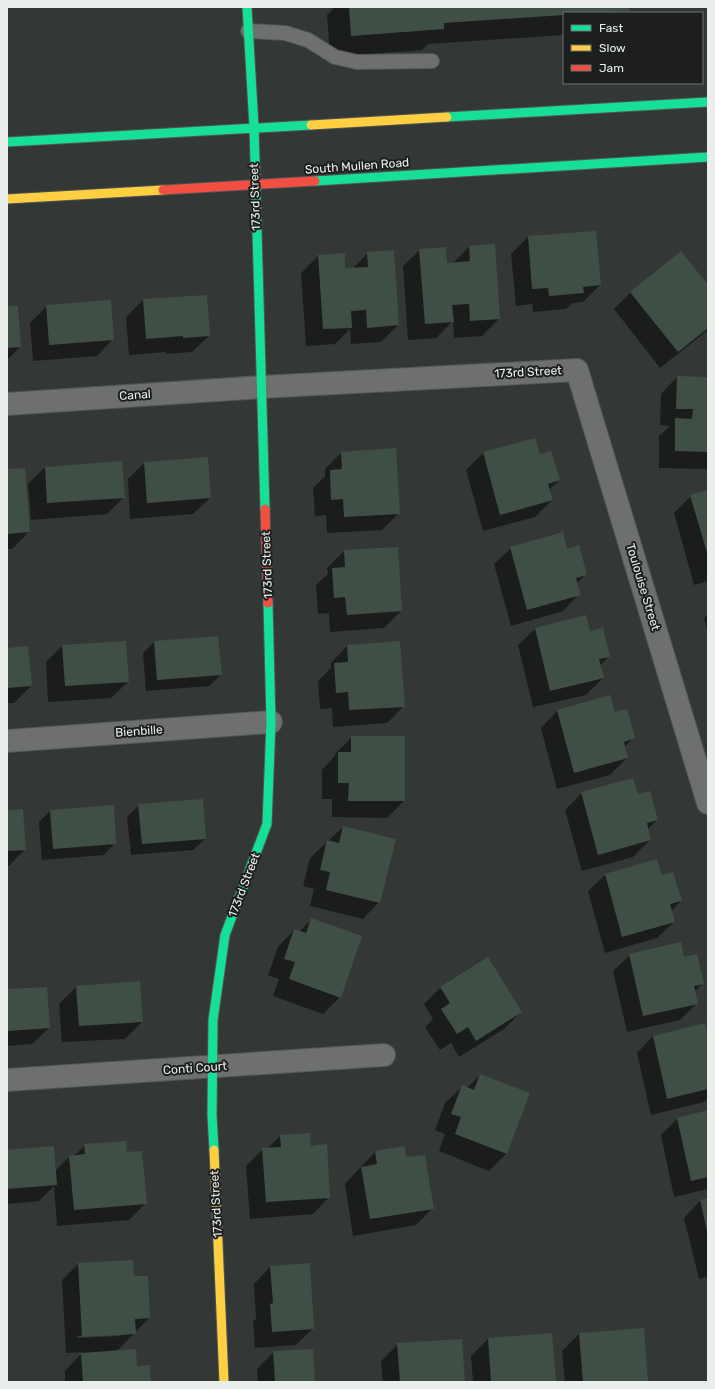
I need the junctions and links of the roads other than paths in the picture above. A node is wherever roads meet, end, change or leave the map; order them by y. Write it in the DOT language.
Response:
graph roads {
  1 [pos="247,7"];
  2 [pos="248,31"];
  3 [pos="432,61"];
  4 [pos="708,102"];
  5 [pos="254,127"];
  6 [pos="7,142"];
  7 [pos="708,157"];
  8 [pos="254,184"];
  9 [pos="7,199"];
  10 [pos="577,370"];
  11 [pos="262,387"];
  12 [pos="7,404"];
  13 [pos="271,722"];
  14 [pos="7,741"];
  15 [pos="708,803"];
  16 [pos="384,1055"];
  17 [pos="212,1066"];
  18 [pos="7,1080"];
  19 [pos="224,1382"];
  1 -- 2 [label="street, 173rd Street"];
  2 -- 3 [label="lane"];
  2 -- 5 [label="street, 173rd Street"];
  4 -- 5 [label="street"];
  5 -- 6 [label="street"];
  5 -- 8 [label="street, 173rd Street"];
  7 -- 8 [label="street, South Mullen Road"];
  8 -- 9 [label="street, South Mullen Road"];
  8 -- 11 [label="street, 173rd Street"];
  10 -- 11 [label="street, 173rd Street"];
  10 -- 15 [label="street, Toulouise Street"];
  11 -- 12 [label="street, Canal"];
  11 -- 13 [label="street, 173rd Street"];
  13 -- 14 [label="street, Bienbille"];
  13 -- 17 [label="street, 173rd Street"];
  16 -- 17 [label="street, Conti Court"];
  17 -- 18 [label="street, Conti Court"];
  17 -- 19 [label="street, 173rd Street"];
}
